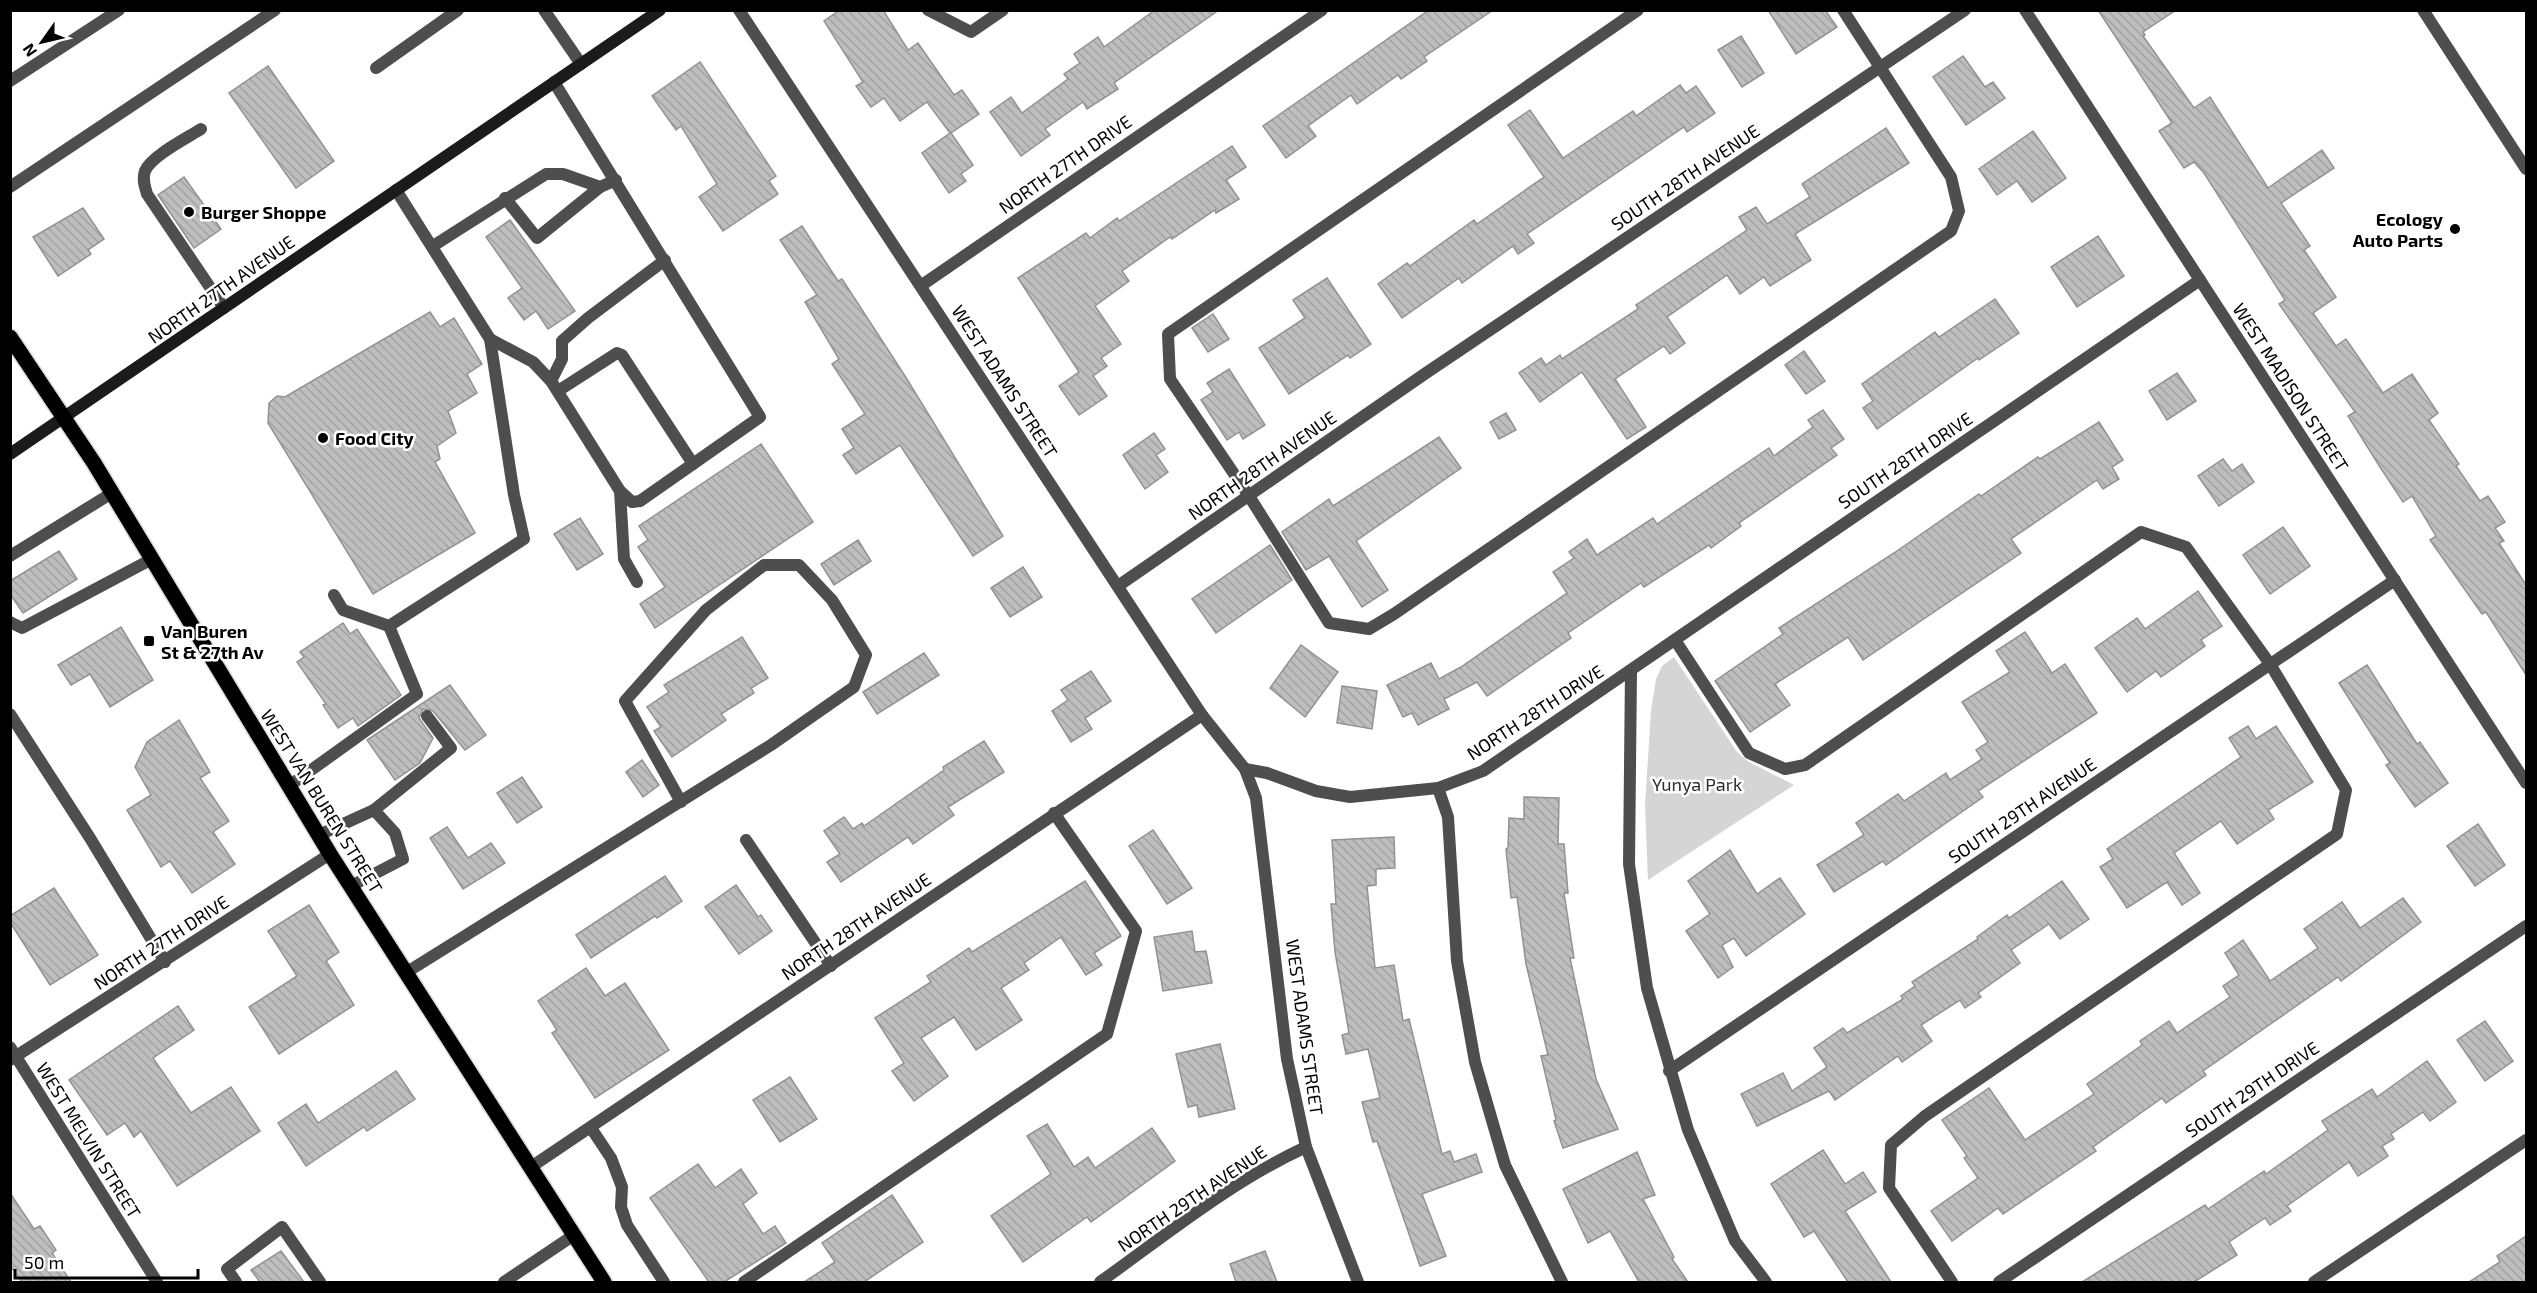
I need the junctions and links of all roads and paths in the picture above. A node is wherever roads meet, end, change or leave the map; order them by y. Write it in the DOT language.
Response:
graph roads {
  1 [pos="118,10"];
  2 [pos="275,10"];
  3 [pos="458,10"];
  4 [pos="544,10"];
  5 [pos="660,10"];
  6 [pos="739,10"];
  7 [pos="928,10"];
  8 [pos="1003,10"];
  9 [pos="1322,10"];
  10 [pos="1638,10"];
  11 [pos="1843,10"];
  12 [pos="1965,10"];
  13 [pos="2025,10"];
  14 [pos="2423,10"];
  15 [pos="581,64"];
  16 [pos="1881,66"];
  17 [pos="376,68"];
  18 [pos="10,81"];
  19 [pos="554,82"];
  20 [pos="201,129"];
  21 [pos="2526,169"];
  22 [pos="616,180"];
  23 [pos="10,187"];
  24 [pos="600,187"];
  25 [pos="396,190"];
  26 [pos="505,198"];
  27 [pos="434,246"];
  28 [pos="665,260"];
  29 [pos="2200,280"];
  30 [pos="922,285"];
  31 [pos="224,308"];
  32 [pos="490,339"];
  33 [pos="13,346"];
  34 [pos="1426,373"];
  35 [pos="554,386"];
  36 [pos="64,418"];
  37 [pos="10,454"];
  38 [pos="693,464"];
  39 [pos="620,490"];
  40 [pos="112,494"];
  41 [pos="1249,496"];
  42 [pos="10,556"];
  43 [pos="152,559"];
  44 [pos="2395,580"];
  45 [pos="637,582"];
  46 [pos="1118,586"];
  47 [pos="334,595"];
  48 [pos="10,622"];
  49 [pos="389,626"];
  50 [pos="1675,640"];
  51 [pos="2270,664"];
  52 [pos="1631,671"];
  53 [pos="10,714"];
  54 [pos="1202,715"];
  55 [pos="427,716"];
  56 [pos="1245,769"];
  57 [pos="2526,783"];
  58 [pos="289,786"];
  59 [pos="1438,788"];
  60 [pos="681,802"];
  61 [pos="374,810"];
  62 [pos="1054,813"];
  63 [pos="319,834"];
  64 [pos="746,840"];
  65 [pos="330,854"];
  66 [pos="351,886"];
  67 [pos="2526,926"];
  68 [pos="165,963"];
  69 [pos="831,966"];
  70 [pos="406,972"];
  71 [pos="12,1054"];
  72 [pos="1669,1071"];
  73 [pos="591,1128"];
  74 [pos="2526,1140"];
  75 [pos="1306,1147"];
  76 [pos="531,1167"];
  77 [pos="574,1235"];
  78 [pos="157,1282"];
  79 [pos="237,1282"];
  80 [pos="320,1282"];
  81 [pos="504,1282"];
  82 [pos="604,1282"];
  83 [pos="664,1282"];
  84 [pos="744,1282"];
  85 [pos="1100,1282"];
  86 [pos="1358,1282"];
  87 [pos="1562,1282"];
  88 [pos="1766,1282"];
  89 [pos="1952,1282"];
  90 [pos="1999,1282"];
  91 [pos="2314,1282"];
  1 -- 18 [label="street"];
  2 -- 23 [label="street"];
  3 -- 17 [label="street"];
  4 -- 15 [label="street"];
  5 -- 15 [label="main road, NORTH 27TH AVENUE"];
  6 -- 30 [label="street, WEST ADAMS STREET"];
  7 -- 8 [label="street"];
  9 -- 30 [label="street, NORTH 27TH DRIVE"];
  10 -- 41 [label="street"];
  11 -- 16 [label="street"];
  12 -- 16 [label="street, SOUTH 28TH AVENUE"];
  13 -- 29 [label="street, WEST MADISON STREET"];
  14 -- 21 [label="street"];
  15 -- 19 [label="main road, NORTH 27TH AVENUE"];
  16 -- 34 [label="street, SOUTH 28TH AVENUE"];
  16 -- 41 [label="street"];
  19 -- 22 [label="street"];
  19 -- 25 [label="main road, NORTH 27TH AVENUE"];
  20 -- 31 [label="street"];
  22 -- 24 [label="street"];
  22 -- 28 [label="street"];
  24 -- 26 [label="street"];
  24 -- 26 [label="street"];
  25 -- 27 [label="street"];
  25 -- 31 [label="main road, NORTH 27TH AVENUE"];
  26 -- 27 [label="street"];
  27 -- 32 [label="street"];
  28 -- 35 [label="street"];
  28 -- 38 [label="street"];
  29 -- 44 [label="street, WEST MADISON STREET"];
  29 -- 50 [label="street, SOUTH 28TH DRIVE"];
  30 -- 46 [label="street, WEST ADAMS STREET"];
  31 -- 36 [label="main road, NORTH 27TH AVENUE"];
  32 -- 35 [label="street"];
  32 -- 49 [label="street"];
  33 -- 36 [label="main road, WEST VAN BUREN STREET"];
  34 -- 41 [label="street, NORTH 28TH AVENUE"];
  35 -- 38 [label="street"];
  35 -- 39 [label="street"];
  36 -- 37 [label="main road, NORTH 27TH AVENUE"];
  36 -- 40 [label="main road, WEST VAN BUREN STREET"];
  38 -- 39 [label="street"];
  39 -- 45 [label="street"];
  40 -- 42 [label="street"];
  40 -- 43 [label="main road, WEST VAN BUREN STREET"];
  41 -- 46 [label="street, NORTH 28TH AVENUE"];
  43 -- 48 [label="street"];
  43 -- 58 [label="main road, WEST VAN BUREN STREET"];
  44 -- 51 [label="street, SOUTH 29TH AVENUE"];
  44 -- 57 [label="street, WEST MADISON STREET"];
  46 -- 54 [label="street, WEST ADAMS STREET"];
  47 -- 49 [label="street"];
  49 -- 58 [label="street"];
  50 -- 51 [label="street"];
  50 -- 52 [label="street, SOUTH 28TH DRIVE"];
  51 -- 72 [label="street, SOUTH 29TH AVENUE"];
  51 -- 89 [label="street"];
  52 -- 59 [label="street, NORTH 28TH DRIVE"];
  52 -- 72 [label="street"];
  53 -- 68 [label="street"];
  54 -- 56 [label="street, WEST ADAMS STREET"];
  54 -- 62 [label="street, NORTH 28TH AVENUE"];
  55 -- 61 [label="street"];
  56 -- 59 [label="street, NORTH 28TH DRIVE"];
  56 -- 75 [label="street, WEST ADAMS STREET"];
  58 -- 63 [label="main road, WEST VAN BUREN STREET"];
  59 -- 87 [label="street"];
  60 -- 60 [label="street"];
  60 -- 70 [label="street"];
  61 -- 63 [label="street"];
  61 -- 66 [label="street"];
  62 -- 69 [label="street, NORTH 28TH AVENUE"];
  62 -- 84 [label="street"];
  63 -- 65 [label="main road, WEST VAN BUREN STREET"];
  64 -- 69 [label="street"];
  65 -- 66 [label="main road, WEST VAN BUREN STREET"];
  65 -- 68 [label="street, NORTH 27TH DRIVE"];
  66 -- 70 [label="main road, WEST VAN BUREN STREET"];
  67 -- 90 [label="street, SOUTH 29TH DRIVE"];
  68 -- 71 [label="street, NORTH 27TH DRIVE"];
  69 -- 73 [label="street, NORTH 28TH AVENUE"];
  70 -- 76 [label="main road, WEST VAN BUREN STREET"];
  71 -- 78 [label="street, WEST MELVIN STREET"];
  72 -- 88 [label="street"];
  73 -- 76 [label="street, NORTH 28TH AVENUE"];
  73 -- 83 [label="street"];
  74 -- 91 [label="street"];
  75 -- 85 [label="street, NORTH 29TH AVENUE"];
  75 -- 86 [label="street, WEST ADAMS STREET"];
  76 -- 77 [label="main road, WEST VAN BUREN STREET"];
  77 -- 81 [label="street"];
  77 -- 82 [label="main road, WEST VAN BUREN STREET"];
  79 -- 80 [label="street"];
}
